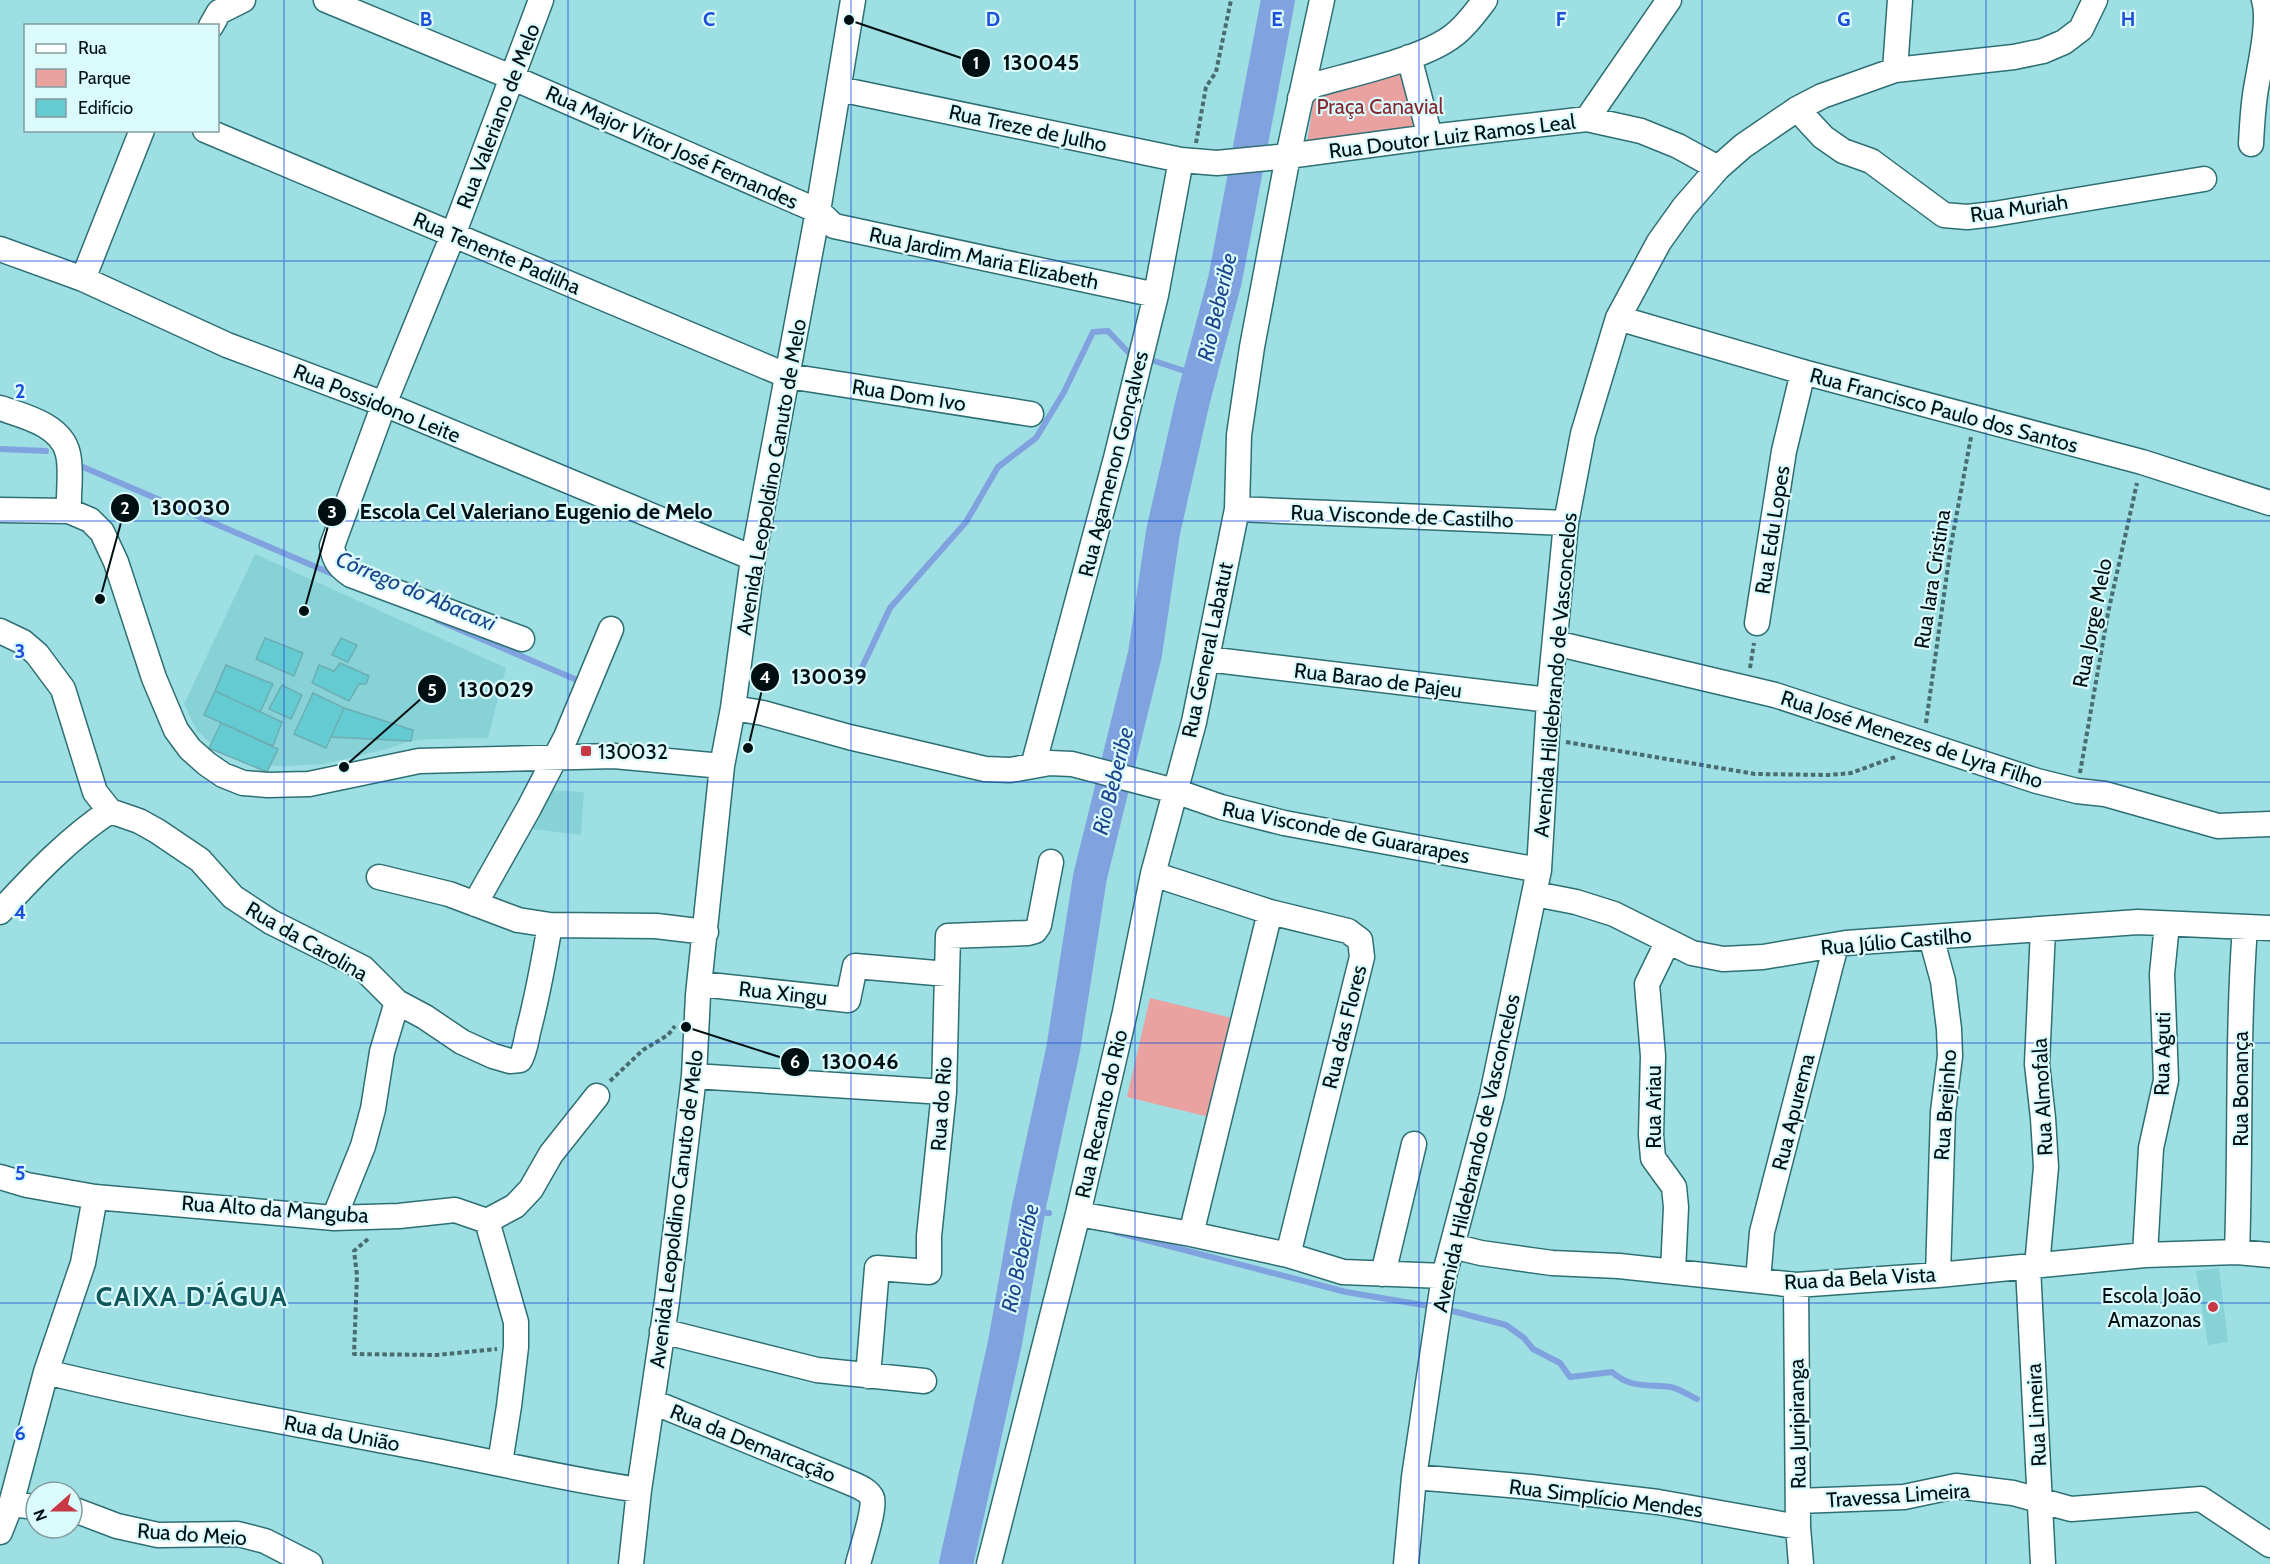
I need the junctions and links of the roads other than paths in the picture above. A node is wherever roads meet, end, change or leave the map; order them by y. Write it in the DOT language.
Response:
graph roads {
  1 [pos="243,0"];
  2 [pos="326,0"];
  3 [pos="541,0"];
  4 [pos="853,0"];
  5 [pos="1322,0"];
  6 [pos="1485,0"];
  7 [pos="1669,0"];
  8 [pos="1900,0"];
  9 [pos="2095,0"];
  10 [pos="2264,0"];
  11 [pos="216,12"];
  12 [pos="1409,57"];
  13 [pos="1895,70"];
  14 [pos="511,77"];
  15 [pos="839,89"];
  16 [pos="1300,98"];
  17 [pos="1797,109"];
  18 [pos="1587,119"];
  19 [pos="141,132"];
  20 [pos="211,132"];
  21 [pos="1430,137"];
  22 [pos="2252,144"];
  23 [pos="1287,156"];
  24 [pos="1248,160"];
  25 [pos="1187,161"];
  26 [pos="1718,168"];
  27 [pos="2204,179"];
  28 [pos="818,211"];
  29 [pos="453,235"];
  30 [pos="0,249"];
  31 [pos="83,279"];
  32 [pos="1156,295"];
  33 [pos="1618,318"];
  34 [pos="1803,372"];
  35 [pos="788,376"];
  36 [pos="384,404"];
  37 [pos="0,408"];
  38 [pos="1031,414"];
  39 [pos="2270,503"];
  40 [pos="1237,509"];
  41 [pos="0,510"];
  42 [pos="69,511"];
  43 [pos="1566,524"];
  44 [pos="753,558"];
  45 [pos="1758,623"];
  46 [pos="611,629"];
  47 [pos="0,631"];
  48 [pos="522,639"];
  49 [pos="1554,643"];
  50 [pos="1207,659"];
  51 [pos="1549,700"];
  52 [pos="733,708"];
  53 [pos="555,758"];
  54 [pos="722,766"];
  55 [pos="1033,766"];
  56 [pos="1175,791"];
  57 [pos="110,811"];
  58 [pos="2270,824"];
  59 [pos="1051,862"];
  60 [pos="1539,870"];
  61 [pos="1153,874"];
  62 [pos="379,877"];
  63 [pos="1535,894"];
  64 [pos="475,904"];
  65 [pos="0,912"];
  66 [pos="1270,912"];
  67 [pos="2167,924"];
  68 [pos="550,925"];
  69 [pos="2245,927"];
  70 [pos="2043,928"];
  71 [pos="2270,928"];
  72 [pos="706,932"];
  73 [pos="1930,937"];
  74 [pos="1668,941"];
  75 [pos="1836,945"];
  76 [pos="947,974"];
  77 [pos="700,984"];
  78 [pos="397,1002"];
  79 [pos="694,1076"];
  80 [pos="944,1092"];
  81 [pos="597,1096"];
  82 [pos="1414,1144"];
  83 [pos="0,1177"];
  84 [pos="95,1197"];
  85 [pos="1078,1214"];
  86 [pos="334,1218"];
  87 [pos="487,1221"];
  88 [pos="1191,1234"];
  89 [pos="1452,1246"];
  90 [pos="2237,1252"];
  91 [pos="1288,1255"];
  92 [pos="2145,1255"];
  93 [pos="2270,1255"];
  94 [pos="2033,1266"];
  95 [pos="1673,1272"];
  96 [pos="1383,1274"];
  97 [pos="1938,1275"];
  98 [pos="1758,1281"];
  99 [pos="1443,1285"];
  100 [pos="1796,1285"];
  101 [pos="662,1331"];
  102 [pos="46,1372"];
  103 [pos="868,1376"];
  104 [pos="924,1381"];
  105 [pos="653,1402"];
  106 [pos="500,1462"];
  107 [pos="8,1477"];
  108 [pos="1414,1477"];
  109 [pos="639,1490"];
  110 [pos="2040,1500"];
  111 [pos="1798,1501"];
  112 [pos="10,1504"];
  113 [pos="24,1506"];
  114 [pos="84,1514"];
  115 [pos="1798,1527"];
  116 [pos="0,1532"];
  117 [pos="2270,1545"];
  118 [pos="310,1564"];
  119 [pos="631,1564"];
  120 [pos="858,1564"];
  121 [pos="989,1564"];
  122 [pos="1406,1564"];
  123 [pos="1801,1564"];
  124 [pos="2043,1564"];
  1 -- 11 [label="street"];
  2 -- 14 [label="street, Rua Major Vitor José Fernandes"];
  3 -- 14 [label="street, Rua Valeriano de Melo"];
  4 -- 15 [label="street, Avenida Leopoldino Canuto de Melo"];
  5 -- 16 [label="street, Rua General Labatut"];
  6 -- 12 [label="street"];
  7 -- 18 [label="street"];
  8 -- 13 [label="street"];
  9 -- 13 [label="street, Avenida Hildebrando de Vasconcelos"];
  10 -- 22 [label="street"];
  12 -- 16 [label="street"];
  12 -- 21 [label="street"];
  13 -- 17 [label="street, Avenida Hildebrando de Vasconcelos"];
  14 -- 28 [label="street, Rua Major Vitor José Fernandes"];
  14 -- 29 [label="street, Rua Valeriano de Melo"];
  15 -- 25 [label="street, Rua Treze de Julho"];
  15 -- 28 [label="street, Avenida Leopoldino Canuto de Melo"];
  16 -- 23 [label="street, Rua General Labatut"];
  17 -- 26 [label="street, Avenida Hildebrando de Vasconcelos"];
  17 -- 27 [label="street, Rua Muriah"];
  18 -- 21 [label="street, Rua Doutor Luiz Ramos Leal"];
  18 -- 26 [label="street, Rua Doutor Luiz Ramos Leal"];
  19 -- 31 [label="street"];
  20 -- 29 [label="street, Rua Tenente Padilha"];
  21 -- 23 [label="street, Rua Doutor Luiz Ramos Leal"];
  23 -- 24 [label="street, Rua Doutor Luiz Ramos Leal"];
  23 -- 40 [label="street, Rua General Labatut"];
  24 -- 25 [label="street, Rua Treze de Julho"];
  25 -- 32 [label="street, Rua Agamenon Gonçalves"];
  26 -- 33 [label="street, Avenida Hildebrando de Vasconcelos"];
  28 -- 32 [label="street, Rua Jardim Maria Elizabeth"];
  28 -- 35 [label="street, Avenida Leopoldino Canuto de Melo"];
  29 -- 35 [label="street, Rua Tenente Padilha"];
  29 -- 36 [label="street, Rua Valeriano de Melo"];
  30 -- 31 [label="street, Rua Possidono Leite"];
  31 -- 36 [label="street, Rua Possidono Leite"];
  32 -- 55 [label="street, Rua Agamenon Gonçalves"];
  33 -- 34 [label="street, Rua Francisco Paulo dos Santos"];
  33 -- 43 [label="street, Avenida Hildebrando de Vasconcelos"];
  34 -- 39 [label="street, Rua Francisco Paulo dos Santos"];
  34 -- 45 [label="street, Rua Edu Lopes"];
  35 -- 38 [label="street, Rua Dom Ivo"];
  35 -- 44 [label="street, Avenida Leopoldino Canuto de Melo"];
  36 -- 44 [label="street, Rua Possidono Leite"];
  36 -- 48 [label="street, Rua Valeriano de Melo"];
  37 -- 42 [label="street"];
  40 -- 43 [label="street, Rua Visconde de Castilho"];
  40 -- 50 [label="street, Rua General Labatut"];
  41 -- 42 [label="street"];
  42 -- 53 [label="street"];
  43 -- 49 [label="street, Avenida Hildebrando de Vasconcelos"];
  44 -- 52 [label="street, Avenida Leopoldino Canuto de Melo"];
  46 -- 53 [label="street"];
  47 -- 57 [label="street"];
  49 -- 51 [label="street, Avenida Hildebrando de Vasconcelos"];
  49 -- 58 [label="street, Rua José Menezes de Lyra Filho"];
  50 -- 51 [label="street, Rua Barao de Pajeu"];
  50 -- 56 [label="street, Rua General Labatut"];
  51 -- 60 [label="street, Avenida Hildebrando de Vasconcelos"];
  52 -- 54 [label="street, Avenida Leopoldino Canuto de Melo"];
  52 -- 55 [label="street, Rua Visconde de Guararapes"];
  53 -- 54 [label="street"];
  53 -- 64 [label="street"];
  54 -- 72 [label="street, Avenida Leopoldino Canuto de Melo"];
  55 -- 56 [label="street, Rua Visconde de Guararapes"];
  56 -- 60 [label="street, Rua Visconde de Guararapes"];
  56 -- 61 [label="street, Rua Recanto do Rio"];
  57 -- 65 [label="street"];
  57 -- 78 [label="street, Rua da Carolina"];
  59 -- 76 [label="street, Rua do Rio"];
  60 -- 63 [label="street, Avenida Hildebrando de Vasconcelos"];
  61 -- 66 [label="street, Rua das Flores"];
  61 -- 85 [label="street, Rua Recanto do Rio"];
  62 -- 64 [label="street"];
  63 -- 74 [label="street, Rua Júlio Castilho"];
  63 -- 89 [label="street, Avenida Hildebrando de Vasconcelos"];
  64 -- 68 [label="street"];
  66 -- 88 [label="street"];
  66 -- 91 [label="street, Rua das Flores"];
  67 -- 69 [label="street, Rua Júlio Castilho"];
  67 -- 70 [label="street, Rua Júlio Castilho"];
  67 -- 92 [label="street, Rua Aguti"];
  68 -- 72 [label="street"];
  68 -- 78 [label="street, Rua da Carolina"];
  69 -- 71 [label="street, Rua Júlio Castilho"];
  69 -- 90 [label="street, Rua Bonança"];
  70 -- 73 [label="street, Rua Júlio Castilho"];
  70 -- 94 [label="street, Rua Almofala"];
  72 -- 77 [label="street, Avenida Leopoldino Canuto de Melo"];
  73 -- 75 [label="street, Rua Júlio Castilho"];
  73 -- 97 [label="street, Rua Brejinho"];
  74 -- 75 [label="street, Rua Júlio Castilho"];
  74 -- 95 [label="street, Rua Ariau"];
  75 -- 98 [label="street, Rua Apurema"];
  76 -- 77 [label="street, Rua Xingu"];
  76 -- 80 [label="street, Rua do Rio"];
  77 -- 79 [label="street, Avenida Leopoldino Canuto de Melo"];
  78 -- 86 [label="street"];
  79 -- 80 [label="street"];
  79 -- 101 [label="street, Avenida Leopoldino Canuto de Melo"];
  80 -- 103 [label="street, Rua do Rio"];
  81 -- 87 [label="street"];
  82 -- 96 [label="street"];
  83 -- 84 [label="street, Rua Alto da Manguba"];
  84 -- 86 [label="street, Rua Alto da Manguba"];
  84 -- 102 [label="street"];
  85 -- 88 [label="street, Rua Recanto do Rio"];
  85 -- 121 [label="street"];
  86 -- 87 [label="street, Rua Alto da Manguba"];
  87 -- 106 [label="street"];
  88 -- 91 [label="street, Rua Recanto do Rio"];
  89 -- 95 [label="street, Rua da Bela Vista"];
  89 -- 99 [label="street, Avenida Hildebrando de Vasconcelos"];
  90 -- 92 [label="street, Rua da Bela Vista"];
  90 -- 93 [label="street, Rua da Bela Vista"];
  91 -- 96 [label="street, Rua Recanto do Rio"];
  92 -- 94 [label="street, Rua da Bela Vista"];
  94 -- 97 [label="street, Rua da Bela Vista"];
  94 -- 110 [label="street, Rua Limeira"];
  95 -- 98 [label="street, Rua da Bela Vista"];
  96 -- 99 [label="street, Rua Recanto do Rio"];
  97 -- 100 [label="street, Rua da Bela Vista"];
  98 -- 100 [label="street, Rua da Bela Vista"];
  99 -- 108 [label="street, Avenida Hildebrando de Vasconcelos"];
  100 -- 111 [label="street, Rua Juripiranga"];
  101 -- 103 [label="street"];
  101 -- 105 [label="street, Avenida Leopoldino Canuto de Melo"];
  102 -- 106 [label="street, Rua da União"];
  102 -- 107 [label="street"];
  103 -- 104 [label="street"];
  105 -- 109 [label="street, Avenida Leopoldino Canuto de Melo"];
  105 -- 120 [label="street, Rua da Demarcação"];
  106 -- 109 [label="street, Rua da União"];
  107 -- 112 [label="street"];
  108 -- 115 [label="street, Rua Simplício Mendes"];
  108 -- 122 [label="street, Avenida Hildebrando de Vasconcelos"];
  109 -- 119 [label="street, Avenida Leopoldino Canuto de Melo"];
  110 -- 111 [label="street, Travessa Limeira"];
  110 -- 117 [label="street, Travessa Limeira"];
  110 -- 124 [label="street, Rua Limeira"];
  111 -- 115 [label="street, Rua Juripiranga"];
  112 -- 113 [label="street"];
  112 -- 116 [label="street"];
  114 -- 118 [label="street, Rua do Meio"];
  115 -- 123 [label="street, Rua Juripiranga"];
}
